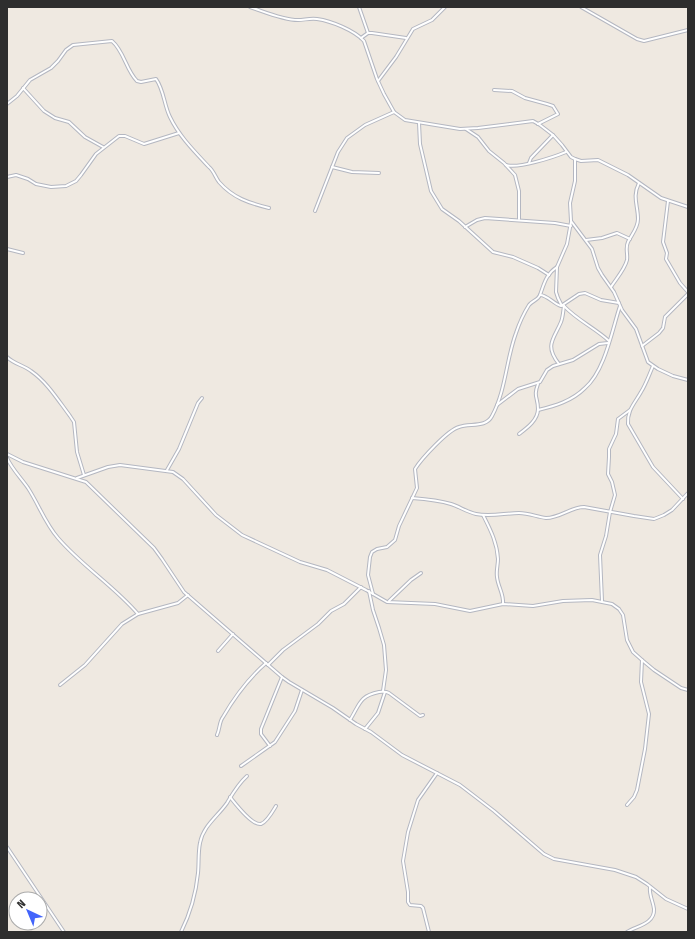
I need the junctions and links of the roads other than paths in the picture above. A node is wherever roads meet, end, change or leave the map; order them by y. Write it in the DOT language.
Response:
graph roads {
  1 [pos="250,7"];
  2 [pos="360,7"];
  3 [pos="445,7"];
  4 [pos="581,7"];
  5 [pos="688,30"];
  6 [pos="368,33"];
  7 [pos="361,38"];
  8 [pos="406,38"];
  9 [pos="378,81"];
  10 [pos="23,88"];
  11 [pos="494,90"];
  12 [pos="7,104"];
  13 [pos="394,112"];
  14 [pos="419,123"];
  15 [pos="538,124"];
  16 [pos="465,129"];
  17 [pos="179,133"];
  18 [pos="553,135"];
  19 [pos="103,147"];
  20 [pos="566,152"];
  21 [pos="575,159"];
  22 [pos="528,163"];
  23 [pos="506,164"];
  24 [pos="332,167"];
  25 [pos="379,173"];
  26 [pos="7,176"];
  27 [pos="638,183"];
  28 [pos="668,201"];
  29 [pos="688,207"];
  30 [pos="270,208"];
  31 [pos="315,211"];
  32 [pos="519,219"];
  33 [pos="571,222"];
  34 [pos="571,226"];
  35 [pos="465,227"];
  36 [pos="630,238"];
  37 [pos="586,240"];
  38 [pos="7,249"];
  39 [pos="23,253"];
  40 [pos="557,267"];
  41 [pos="549,275"];
  42 [pos="611,286"];
  43 [pos="688,293"];
  44 [pos="540,295"];
  45 [pos="620,304"];
  46 [pos="563,306"];
  47 [pos="608,342"];
  48 [pos="642,346"];
  49 [pos="7,357"];
  50 [pos="559,364"];
  51 [pos="653,366"];
  52 [pos="688,380"];
  53 [pos="539,383"];
  54 [pos="202,398"];
  55 [pos="496,406"];
  56 [pos="538,410"];
  57 [pos="630,410"];
  58 [pos="519,434"];
  59 [pos="7,454"];
  60 [pos="7,458"];
  61 [pos="166,471"];
  62 [pos="84,475"];
  63 [pos="77,478"];
  64 [pos="688,493"];
  65 [pos="412,498"];
  66 [pos="683,499"];
  67 [pos="610,512"];
  68 [pos="483,515"];
  69 [pos="421,573"];
  70 [pos="361,587"];
  71 [pos="369,591"];
  72 [pos="373,594"];
  73 [pos="188,595"];
  74 [pos="602,601"];
  75 [pos="388,602"];
  76 [pos="504,604"];
  77 [pos="138,614"];
  78 [pos="233,634"];
  79 [pos="218,651"];
  80 [pos="642,660"];
  81 [pos="266,663"];
  82 [pos="268,665"];
  83 [pos="282,677"];
  84 [pos="60,685"];
  85 [pos="302,690"];
  86 [pos="688,690"];
  87 [pos="385,692"];
  88 [pos="423,716"];
  89 [pos="350,720"];
  90 [pos="365,729"];
  91 [pos="217,735"];
  92 [pos="270,746"];
  93 [pos="241,766"];
  94 [pos="437,773"];
  95 [pos="247,776"];
  96 [pos="230,796"];
  97 [pos="627,805"];
  98 [pos="276,806"];
  99 [pos="7,847"];
  100 [pos="650,887"];
  101 [pos="688,909"];
  102 [pos="181,931"];
  103 [pos="64,932"];
  104 [pos="429,932"];
  105 [pos="627,932"];
  1 -- 7 [label="street"];
  2 -- 6 [label="street"];
  3 -- 8 [label="street"];
  4 -- 5 [label="street"];
  6 -- 7 [label="street"];
  6 -- 8 [label="street"];
  7 -- 9 [label="street"];
  8 -- 9 [label="street"];
  9 -- 13 [label="street"];
  10 -- 12 [label="street"];
  10 -- 17 [label="street"];
  10 -- 19 [label="street"];
  11 -- 15 [label="street"];
  13 -- 14 [label="street"];
  13 -- 24 [label="street"];
  14 -- 16 [label="street"];
  14 -- 35 [label="street"];
  15 -- 16 [label="street"];
  15 -- 18 [label="street"];
  16 -- 23 [label="street"];
  17 -- 19 [label="street"];
  17 -- 30 [label="street"];
  18 -- 20 [label="street"];
  18 -- 22 [label="street"];
  19 -- 26 [label="street"];
  20 -- 21 [label="street"];
  20 -- 22 [label="street"];
  21 -- 27 [label="street"];
  21 -- 33 [label="street"];
  22 -- 23 [label="street"];
  23 -- 32 [label="street"];
  24 -- 25 [label="street"];
  24 -- 31 [label="street"];
  27 -- 28 [label="street"];
  27 -- 36 [label="street"];
  28 -- 29 [label="street"];
  28 -- 43 [label="street"];
  32 -- 34 [label="street"];
  32 -- 35 [label="street"];
  33 -- 34 [label="street"];
  33 -- 37 [label="street"];
  34 -- 40 [label="street"];
  35 -- 41 [label="street"];
  36 -- 37 [label="street"];
  36 -- 42 [label="street"];
  37 -- 42 [label="street"];
  38 -- 39 [label="street"];
  40 -- 41 [label="street"];
  40 -- 46 [label="street"];
  41 -- 44 [label="street"];
  42 -- 45 [label="street"];
  43 -- 48 [label="street"];
  44 -- 46 [label="street"];
  44 -- 55 [label="street"];
  45 -- 46 [label="street"];
  45 -- 47 [label="street"];
  45 -- 48 [label="street"];
  46 -- 47 [label="street"];
  46 -- 50 [label="street"];
  47 -- 50 [label="street"];
  47 -- 56 [label="street"];
  48 -- 51 [label="street"];
  49 -- 62 [label="street"];
  50 -- 53 [label="street"];
  51 -- 52 [label="street"];
  51 -- 57 [label="street"];
  53 -- 55 [label="street"];
  53 -- 56 [label="street"];
  54 -- 61 [label="street"];
  55 -- 65 [label="street"];
  56 -- 58 [label="street"];
  57 -- 66 [label="street"];
  57 -- 67 [label="street"];
  59 -- 63 [label="street"];
  60 -- 77 [label="street"];
  61 -- 62 [label="street"];
  61 -- 70 [label="street"];
  62 -- 63 [label="street"];
  63 -- 73 [label="street"];
  64 -- 66 [label="street"];
  65 -- 68 [label="street"];
  65 -- 72 [label="street"];
  66 -- 67 [label="street"];
  67 -- 68 [label="street"];
  67 -- 74 [label="street"];
  68 -- 76 [label="street"];
  69 -- 75 [label="street"];
  70 -- 71 [label="street"];
  70 -- 82 [label="street"];
  71 -- 72 [label="street"];
  71 -- 87 [label="street"];
  72 -- 75 [label="street"];
  73 -- 77 [label="street"];
  73 -- 78 [label="street"];
  74 -- 76 [label="street"];
  74 -- 80 [label="street"];
  75 -- 76 [label="street"];
  77 -- 84 [label="street"];
  78 -- 79 [label="street"];
  78 -- 81 [label="street"];
  80 -- 86 [label="street"];
  80 -- 97 [label="street"];
  81 -- 82 [label="street"];
  81 -- 91 [label="street"];
  82 -- 83 [label="street"];
  83 -- 85 [label="street"];
  83 -- 92 [label="street"];
  85 -- 89 [label="street"];
  85 -- 92 [label="street"];
  87 -- 88 [label="street"];
  87 -- 89 [label="street"];
  87 -- 90 [label="street"];
  89 -- 90 [label="street"];
  90 -- 94 [label="street"];
  92 -- 93 [label="street"];
  94 -- 100 [label="street"];
  94 -- 104 [label="street"];
  95 -- 96 [label="street"];
  96 -- 98 [label="street"];
  96 -- 102 [label="street"];
  99 -- 103 [label="street"];
  100 -- 101 [label="street"];
  100 -- 105 [label="street"];
}
